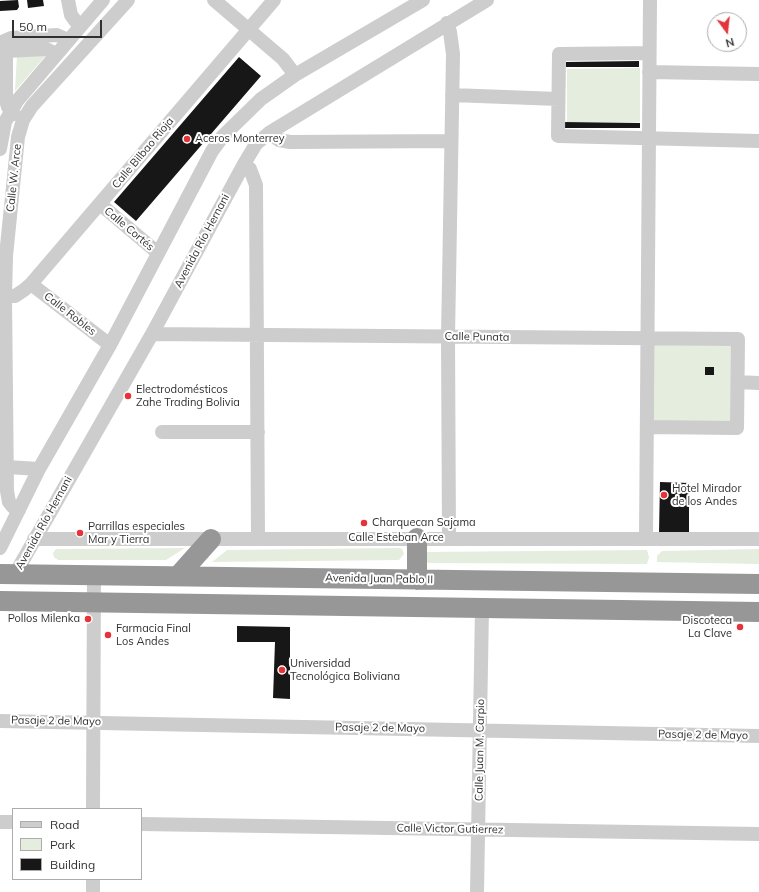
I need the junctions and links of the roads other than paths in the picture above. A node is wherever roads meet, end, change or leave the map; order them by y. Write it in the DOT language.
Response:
graph roads {
  1 [pos="68,0"];
  2 [pos="103,0"];
  3 [pos="128,0"];
  4 [pos="214,0"];
  5 [pos="274,0"];
  6 [pos="423,0"];
  7 [pos="487,0"];
  8 [pos="650,0"];
  9 [pos="447,23"];
  10 [pos="80,27"];
  11 [pos="248,29"];
  12 [pos="68,40"];
  13 [pos="2,47"];
  14 [pos="650,53"];
  15 [pos="57,54"];
  16 [pos="649,72"];
  17 [pos="759,74"];
  18 [pos="294,75"];
  19 [pos="452,95"];
  20 [pos="558,99"];
  21 [pos="10,111"];
  22 [pos="23,120"];
  23 [pos="269,133"];
  24 [pos="651,138"];
  25 [pos="759,141"];
  26 [pos="451,142"];
  27 [pos="0,149"];
  28 [pos="244,164"];
  29 [pos="100,204"];
  30 [pos="158,253"];
  31 [pos="31,284"];
  32 [pos="5,296"];
  33 [pos="152,334"];
  34 [pos="256,335"];
  35 [pos="448,337"];
  36 [pos="648,339"];
  37 [pos="110,345"];
  38 [pos="738,382"];
  39 [pos="759,383"];
  40 [pos="647,427"];
  41 [pos="162,432"];
  42 [pos="258,432"];
  43 [pos="7,467"];
  44 [pos="40,469"];
  45 [pos="19,510"];
  46 [pos="417,538"];
  47 [pos="449,538"];
  48 [pos="646,538"];
  49 [pos="34,539"];
  50 [pos="211,539"];
  51 [pos="258,539"];
  52 [pos="759,539"];
  53 [pos="0,548"];
  54 [pos="8,574"];
  55 [pos="94,575"];
  56 [pos="178,576"];
  57 [pos="417,580"];
  58 [pos="759,584"];
  59 [pos="0,601"];
  60 [pos="94,602"];
  61 [pos="482,608"];
  62 [pos="759,612"];
  63 [pos="0,721"];
  64 [pos="94,722"];
  65 [pos="480,730"];
  66 [pos="759,736"];
  67 [pos="93,808"];
  68 [pos="0,822"];
  69 [pos="12,822"];
  70 [pos="142,824"];
  71 [pos="478,829"];
  72 [pos="759,834"];
  73 [pos="93,880"];
  74 [pos="93,892"];
  75 [pos="477,892"];
  1 -- 10 [label="street"];
  2 -- 10 [label="street, Calle W. Arce"];
  3 -- 22 [label="street, Calle W. Arce"];
  4 -- 11 [label="street"];
  5 -- 11 [label="street, Calle Bilbao Rioja"];
  6 -- 18 [label="street"];
  7 -- 9 [label="street, Avenida Río Hernani"];
  8 -- 14 [label="street"];
  9 -- 19 [label="street"];
  9 -- 23 [label="street, Avenida Río Hernani"];
  10 -- 12 [label="street, Calle W. Arce"];
  11 -- 18 [label="street"];
  11 -- 29 [label="street, Calle Bilbao Rioja"];
  12 -- 13 [label="street"];
  12 -- 15 [label="street, Calle W. Arce"];
  13 -- 15 [label="street"];
  13 -- 21 [label="street"];
  14 -- 16 [label="street"];
  14 -- 20 [label="street"];
  15 -- 21 [label="street, Calle W. Arce"];
  16 -- 17 [label="street"];
  16 -- 24 [label="street"];
  18 -- 30 [label="street"];
  19 -- 20 [label="street"];
  19 -- 26 [label="street"];
  20 -- 24 [label="street"];
  21 -- 22 [label="street"];
  21 -- 27 [label="street, Calle W. Arce"];
  22 -- 32 [label="street, Calle W. Arce"];
  23 -- 26 [label="street"];
  23 -- 28 [label="street, Avenida Río Hernani"];
  24 -- 25 [label="street"];
  24 -- 36 [label="street"];
  26 -- 35 [label="street"];
  28 -- 33 [label="street, Avenida Río Hernani"];
  28 -- 34 [label="street"];
  29 -- 30 [label="street, Calle Cortés"];
  29 -- 31 [label="street, Calle Bilbao Rioja"];
  30 -- 37 [label="street"];
  31 -- 32 [label="street, Calle Bilbao Rioja"];
  31 -- 37 [label="street, Calle Robles"];
  32 -- 43 [label="street, Calle W. Arce"];
  33 -- 34 [label="street, Calle Punata"];
  33 -- 49 [label="street, Avenida Río Hernani"];
  34 -- 35 [label="street, Calle Punata"];
  34 -- 42 [label="street"];
  35 -- 36 [label="street, Calle Punata"];
  35 -- 47 [label="street"];
  36 -- 38 [label="street, Calle Punata"];
  36 -- 40 [label="street"];
  37 -- 44 [label="street"];
  38 -- 39 [label="street"];
  38 -- 40 [label="street"];
  40 -- 48 [label="street"];
  41 -- 42 [label="street"];
  42 -- 51 [label="street"];
  43 -- 44 [label="street"];
  43 -- 45 [label="street, Calle W. Arce"];
  44 -- 45 [label="street"];
  45 -- 53 [label="street"];
  46 -- 47 [label="street, Calle Esteban Arce"];
  46 -- 51 [label="street, Calle Esteban Arce"];
  46 -- 57 [label="highway"];
  47 -- 48 [label="street, Calle Esteban Arce"];
  48 -- 52 [label="street, Calle Esteban Arce"];
  49 -- 50 [label="street, Calle Esteban Arce"];
  49 -- 54 [label="street, Avenida Río Hernani"];
  50 -- 51 [label="street, Calle Esteban Arce"];
  50 -- 56 [label="highway"];
  54 -- 55 [label="highway, Avenida Juan Pablo II"];
  55 -- 56 [label="highway, Avenida Juan Pablo II"];
  55 -- 60 [label="street"];
  56 -- 57 [label="highway, Avenida Juan Pablo II"];
  57 -- 58 [label="highway, Avenida Juan Pablo II"];
  59 -- 60 [label="highway"];
  60 -- 61 [label="highway"];
  60 -- 64 [label="street"];
  61 -- 62 [label="highway"];
  61 -- 65 [label="street, Calle Juan M. Carpio"];
  63 -- 64 [label="street, Pasaje 2 de Mayo"];
  64 -- 65 [label="street, Pasaje 2 de Mayo"];
  64 -- 67 [label="street"];
  65 -- 66 [label="street, Pasaje 2 de Mayo"];
  65 -- 71 [label="street, Calle Juan M. Carpio"];
  68 -- 69 [label="street"];
  70 -- 71 [label="street, Calle Victor Gutierrez"];
  71 -- 72 [label="street, Calle Victor Gutierrez"];
  71 -- 75 [label="street, Calle Juan M. Carpio"];
  73 -- 74 [label="street"];
}
